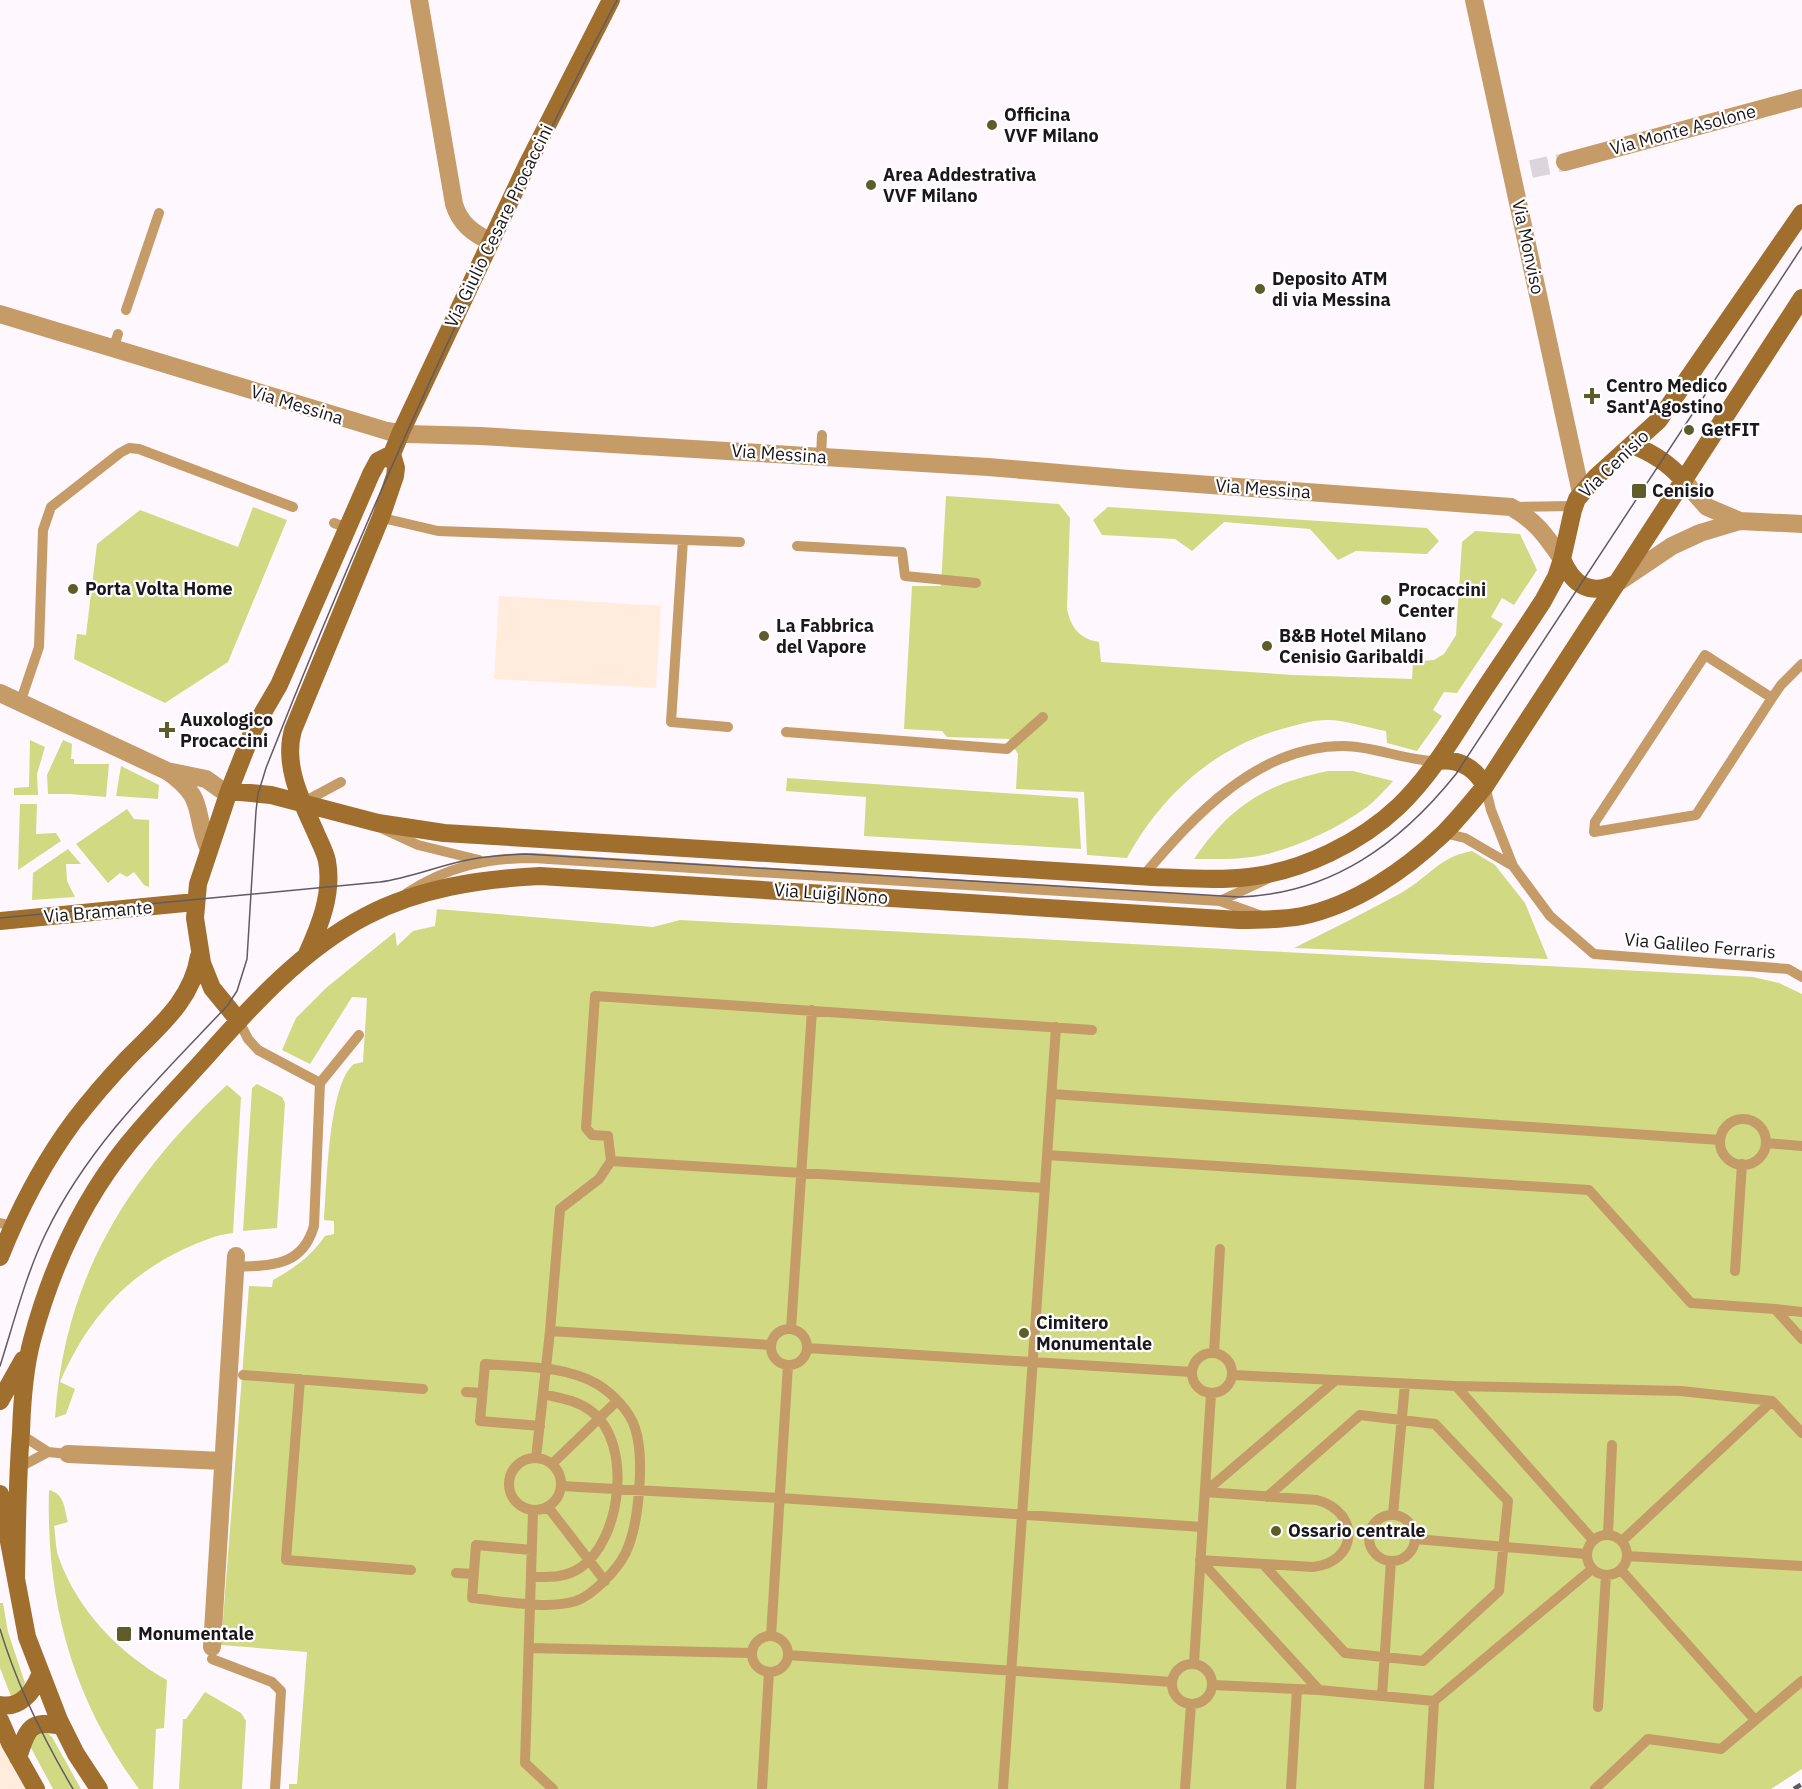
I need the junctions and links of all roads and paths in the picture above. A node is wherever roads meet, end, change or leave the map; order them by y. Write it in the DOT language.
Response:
graph roads {
  1 [pos="419,0"];
  2 [pos="611,0"];
  3 [pos="1474,0"];
  4 [pos="1802,98"];
  5 [pos="1565,162"];
  6 [pos="159,213"];
  7 [pos="1802,213"];
  8 [pos="491,242"];
  9 [pos="1802,298"];
  10 [pos="126,310"];
  11 [pos="0,314"];
  12 [pos="401,432"];
  13 [pos="822,435"];
  14 [pos="1632,445"];
  15 [pos="393,454"];
  16 [pos="821,457"];
  17 [pos="1683,480"];
  18 [pos="1578,500"];
  19 [pos="293,507"];
  20 [pos="1511,507"];
  21 [pos="391,520"];
  22 [pos="1740,521"];
  23 [pos="1802,524"];
  24 [pos="683,540"];
  25 [pos="740,542"];
  26 [pos="797,546"];
  27 [pos="1562,560"];
  28 [pos="976,583"];
  29 [pos="1617,583"];
  30 [pos="1802,664"];
  31 [pos="0,693"];
  32 [pos="1772,698"];
  33 [pos="20,703"];
  34 [pos="1043,717"];
  35 [pos="728,727"];
  36 [pos="786,732"];
  37 [pos="1437,761"];
  38 [pos="167,771"];
  39 [pos="341,782"];
  40 [pos="1485,786"];
  41 [pos="229,791"];
  42 [pos="302,803"];
  43 [pos="364,819"];
  44 [pos="1444,833"];
  45 [pos="209,850"];
  46 [pos="482,861"];
  47 [pos="1513,866"];
  48 [pos="1286,870"];
  49 [pos="1143,876"];
  50 [pos="1220,901"];
  51 [pos="195,903"];
  52 [pos="392,904"];
  53 [pos="1272,920"];
  54 [pos="0,921"];
  55 [pos="199,954"];
  56 [pos="306,956"];
  57 [pos="1802,977"];
  58 [pos="812,1011"];
  59 [pos="239,1021"];
  60 [pos="1056,1027"];
  61 [pos="1092,1030"];
  62 [pos="359,1035"];
  63 [pos="320,1083"];
  64 [pos="1052,1094"];
  65 [pos="1720,1140"];
  66 [pos="1766,1143"];
  67 [pos="1802,1146"];
  68 [pos="1047,1155"];
  69 [pos="611,1161"];
  70 [pos="1742,1164"];
  71 [pos="801,1173"];
  72 [pos="1045,1188"];
  73 [pos="6,1225"];
  74 [pos="1221,1249"];
  75 [pos="0,1257"];
  76 [pos="240,1263"];
  77 [pos="1735,1271"];
  78 [pos="1775,1309"];
  79 [pos="1802,1312"];
  80 [pos="791,1329"];
  81 [pos="550,1330"];
  82 [pos="1802,1339"];
  83 [pos="31,1342"];
  84 [pos="771,1345"];
  85 [pos="807,1348"];
  86 [pos="1214,1353"];
  87 [pos="1033,1362"];
  88 [pos="788,1365"];
  89 [pos="546,1369"];
  90 [pos="1192,1372"];
  91 [pos="236,1374"];
  92 [pos="1233,1375"];
  93 [pos="300,1379"];
  94 [pos="1336,1380"];
  95 [pos="1405,1384"];
  96 [pos="1456,1386"];
  97 [pos="423,1389"];
  98 [pos="466,1392"];
  99 [pos="482,1393"];
  100 [pos="543,1394"];
  101 [pos="1211,1394"];
  102 [pos="0,1401"];
  103 [pos="617,1401"];
  104 [pos="1772,1401"];
  105 [pos="598,1419"];
  106 [pos="1402,1420"];
  107 [pos="540,1426"];
  108 [pos="1802,1433"];
  109 [pos="20,1434"];
  110 [pos="1612,1445"];
  111 [pos="48,1452"];
  112 [pos="68,1454"];
  113 [pos="536,1458"];
  114 [pos="224,1461"];
  115 [pos="552,1464"];
  116 [pos="18,1468"];
  117 [pos="561,1486"];
  118 [pos="616,1489"];
  119 [pos="638,1490"];
  120 [pos="1205,1492"];
  121 [pos="0,1494"];
  122 [pos="1267,1497"];
  123 [pos="780,1498"];
  124 [pos="548,1507"];
  125 [pos="533,1510"];
  126 [pos="1393,1514"];
  127 [pos="1022,1515"];
  128 [pos="1202,1527"];
  129 [pos="1608,1534"];
  130 [pos="1349,1536"];
  131 [pos="1369,1537"];
  132 [pos="1416,1539"];
  133 [pos="1593,1540"];
  134 [pos="1622,1541"];
  135 [pos="1504,1547"];
  136 [pos="532,1550"];
  137 [pos="1587,1554"];
  138 [pos="1627,1556"];
  139 [pos="1200,1560"];
  140 [pos="588,1561"];
  141 [pos="1391,1562"];
  142 [pos="1263,1564"];
  143 [pos="1802,1566"];
  144 [pos="1592,1569"];
  145 [pos="411,1570"];
  146 [pos="1621,1570"];
  147 [pos="456,1573"];
  148 [pos="474,1574"];
  149 [pos="1606,1575"];
  150 [pos="531,1577"];
  151 [pos="16,1578"];
  152 [pos="605,1581"];
  153 [pos="531,1603"];
  154 [pos="771,1636"];
  155 [pos="530,1648"];
  156 [pos="752,1653"];
  157 [pos="788,1655"];
  158 [pos="215,1657"];
  159 [pos="1385,1658"];
  160 [pos="1194,1663"];
  161 [pos="1011,1671"];
  162 [pos="769,1672"];
  163 [pos="40,1675"];
  164 [pos="1802,1681"];
  165 [pos="1172,1682"];
  166 [pos="1213,1685"];
  167 [pos="1297,1689"];
  168 [pos="1319,1690"];
  169 [pos="1382,1696"];
  170 [pos="1434,1701"];
  171 [pos="1191,1704"];
  172 [pos="0,1705"];
  173 [pos="1598,1707"];
  174 [pos="0,1720"];
  175 [pos="1755,1720"];
  176 [pos="61,1726"];
  177 [pos="18,1758"];
  178 [pos="36,1789"];
  179 [pos="99,1789"];
  180 [pos="274,1789"];
  181 [pos="553,1789"];
  182 [pos="762,1789"];
  183 [pos="1003,1789"];
  184 [pos="1185,1789"];
  185 [pos="1291,1789"];
  186 [pos="1429,1789"];
  187 [pos="1595,1789"];
  1 -- 8 [label="street"];
  2 -- 8 [label="main road, Via Giulio Cesare Procaccini"];
  3 -- 18 [label="street, Via Monviso"];
  4 -- 5 [label="street, Via Monte Asolone"];
  6 -- 10 [label="lane"];
  7 -- 14 [label="main road, Via Cenisio"];
  8 -- 12 [label="main road, Via Giulio Cesare Procaccini"];
  9 -- 17 [label="main road"];
  11 -- 12 [label="street, Via Messina"];
  12 -- 15 [label="main road, Via Giulio Cesare Procaccini"];
  12 -- 16 [label="street, Via Messina"];
  13 -- 16 [label="lane"];
  14 -- 17 [label="main road"];
  14 -- 18 [label="main road, Via Cenisio"];
  15 -- 41 [label="main road, Via Giulio Cesare Procaccini"];
  15 -- 42 [label="main road, Via Giulio Cesare Procaccini"];
  16 -- 20 [label="street, Via Messina"];
  17 -- 22 [label="street"];
  17 -- 29 [label="main road"];
  18 -- 20 [label="lane, Via Messina"];
  18 -- 27 [label="main road, Via Cenisio"];
  19 -- 33 [label="lane"];
  20 -- 27 [label="street"];
  21 -- 24 [label="lane"];
  22 -- 23 [label="street"];
  22 -- 29 [label="street"];
  24 -- 25 [label="lane"];
  24 -- 35 [label="lane"];
  26 -- 28 [label="lane"];
  27 -- 29 [label="main road"];
  27 -- 37 [label="main road, Via Cenisio"];
  29 -- 40 [label="main road"];
  30 -- 32 [label="lane"];
  31 -- 33 [label="street"];
  32 -- 32 [label="lane"];
  33 -- 38 [label="street"];
  34 -- 36 [label="lane"];
  37 -- 40 [label="main road"];
  37 -- 48 [label="main road, Via Cenisio"];
  37 -- 49 [label="lane"];
  38 -- 41 [label="street"];
  38 -- 45 [label="street"];
  39 -- 42 [label="lane"];
  40 -- 44 [label="main road, Via Luigi Nono"];
  40 -- 47 [label="lane"];
  41 -- 42 [label="main road, Via Luigi Nono"];
  41 -- 45 [label="main road, Via Giulio Cesare Procaccini"];
  42 -- 43 [label="main road, Via Luigi Nono"];
  42 -- 56 [label="main road"];
  43 -- 46 [label="lane"];
  43 -- 49 [label="main road, Via Luigi Nono"];
  44 -- 47 [label="lane"];
  44 -- 53 [label="main road, Via Luigi Nono"];
  45 -- 51 [label="main road, Via Giulio Cesare Procaccini"];
  46 -- 50 [label="lane"];
  46 -- 52 [label="lane"];
  47 -- 57 [label="lane, Via Galileo Ferraris"];
  48 -- 49 [label="main road, Via Luigi Nono"];
  48 -- 50 [label="lane"];
  50 -- 53 [label="lane"];
  51 -- 54 [label="main road, Via Bramante"];
  51 -- 55 [label="main road, Via Giulio Cesare Procaccini"];
  52 -- 53 [label="main road, Via Luigi Nono"];
  52 -- 56 [label="main road, Via Luigi Nono"];
  55 -- 59 [label="main road"];
  55 -- 73 [label="main road"];
  56 -- 59 [label="main road"];
  58 -- 60 [label="lane"];
  58 -- 69 [label="lane"];
  58 -- 71 [label="lane"];
  59 -- 63 [label="lane"];
  59 -- 83 [label="main road"];
  60 -- 61 [label="lane"];
  60 -- 64 [label="lane"];
  62 -- 63 [label="lane"];
  63 -- 76 [label="lane"];
  64 -- 65 [label="lane"];
  64 -- 68 [label="lane"];
  65 -- 66 [label="lane"];
  65 -- 70 [label="lane"];
  66 -- 67 [label="lane"];
  66 -- 70 [label="lane"];
  68 -- 72 [label="lane"];
  68 -- 78 [label="lane"];
  69 -- 71 [label="lane"];
  69 -- 81 [label="lane"];
  70 -- 77 [label="lane"];
  71 -- 72 [label="lane"];
  71 -- 80 [label="lane"];
  72 -- 87 [label="lane"];
  73 -- 75 [label="main road"];
  74 -- 86 [label="lane"];
  76 -- 91 [label="street"];
  78 -- 79 [label="lane"];
  78 -- 82 [label="lane"];
  80 -- 84 [label="lane"];
  80 -- 85 [label="lane"];
  81 -- 84 [label="lane"];
  81 -- 89 [label="lane"];
  83 -- 102 [label="main road"];
  83 -- 109 [label="main road"];
  84 -- 88 [label="lane"];
  85 -- 87 [label="lane"];
  85 -- 88 [label="lane"];
  86 -- 90 [label="lane"];
  86 -- 92 [label="lane"];
  87 -- 90 [label="lane"];
  87 -- 127 [label="lane"];
  88 -- 123 [label="lane"];
  89 -- 99 [label="lane"];
  89 -- 100 [label="lane"];
  89 -- 103 [label="lane"];
  90 -- 101 [label="lane"];
  91 -- 93 [label="lane"];
  91 -- 114 [label="street"];
  92 -- 94 [label="lane"];
  92 -- 101 [label="lane"];
  93 -- 97 [label="lane"];
  93 -- 145 [label="lane"];
  94 -- 95 [label="lane"];
  94 -- 120 [label="lane"];
  95 -- 96 [label="lane"];
  95 -- 106 [label="lane"];
  96 -- 104 [label="lane"];
  96 -- 133 [label="lane"];
  98 -- 99 [label="lane"];
  99 -- 107 [label="lane"];
  100 -- 105 [label="lane"];
  100 -- 107 [label="lane"];
  101 -- 120 [label="lane"];
  103 -- 105 [label="lane"];
  103 -- 119 [label="lane"];
  104 -- 108 [label="lane"];
  104 -- 134 [label="lane"];
  105 -- 115 [label="lane"];
  105 -- 118 [label="lane"];
  106 -- 122 [label="lane"];
  106 -- 126 [label="lane"];
  106 -- 135 [label="lane"];
  107 -- 113 [label="lane"];
  109 -- 111 [label="lane"];
  109 -- 116 [label="main road"];
  110 -- 129 [label="lane"];
  111 -- 112 [label="lane"];
  111 -- 116 [label="lane"];
  112 -- 114 [label="street"];
  113 -- 115 [label="lane"];
  113 -- 125 [label="lane"];
  114 -- 158 [label="street"];
  115 -- 117 [label="lane"];
  116 -- 151 [label="main road"];
  117 -- 118 [label="lane"];
  117 -- 124 [label="lane"];
  118 -- 119 [label="lane"];
  118 -- 140 [label="lane"];
  119 -- 123 [label="lane"];
  119 -- 152 [label="lane"];
  120 -- 122 [label="lane"];
  120 -- 128 [label="lane"];
  121 -- 151 [label="main road"];
  122 -- 130 [label="lane"];
  123 -- 127 [label="lane"];
  123 -- 154 [label="lane"];
  124 -- 125 [label="lane"];
  124 -- 140 [label="lane"];
  125 -- 136 [label="lane"];
  126 -- 131 [label="lane"];
  126 -- 132 [label="lane"];
  127 -- 128 [label="lane"];
  127 -- 161 [label="lane"];
  128 -- 139 [label="lane"];
  129 -- 133 [label="lane"];
  129 -- 134 [label="lane"];
  130 -- 131 [label="lane"];
  130 -- 142 [label="lane"];
  131 -- 141 [label="lane"];
  132 -- 135 [label="lane"];
  132 -- 141 [label="lane"];
  133 -- 137 [label="lane"];
  134 -- 138 [label="lane"];
  135 -- 137 [label="lane"];
  135 -- 159 [label="lane"];
  136 -- 148 [label="lane"];
  136 -- 150 [label="lane"];
  137 -- 144 [label="lane"];
  138 -- 143 [label="lane"];
  138 -- 146 [label="lane"];
  139 -- 142 [label="lane"];
  139 -- 160 [label="lane"];
  139 -- 168 [label="lane"];
  140 -- 150 [label="lane"];
  140 -- 152 [label="lane"];
  141 -- 159 [label="lane"];
  142 -- 159 [label="lane"];
  144 -- 149 [label="lane"];
  144 -- 170 [label="lane"];
  146 -- 149 [label="lane"];
  146 -- 175 [label="lane"];
  147 -- 148 [label="lane"];
  148 -- 153 [label="lane"];
  149 -- 173 [label="lane"];
  150 -- 153 [label="lane"];
  151 -- 163 [label="main road"];
  152 -- 153 [label="lane"];
  153 -- 155 [label="lane"];
  154 -- 156 [label="lane"];
  154 -- 157 [label="lane"];
  155 -- 156 [label="lane"];
  155 -- 181 [label="lane"];
  156 -- 162 [label="lane"];
  157 -- 161 [label="lane"];
  157 -- 162 [label="lane"];
  158 -- 180 [label="lane"];
  159 -- 169 [label="lane"];
  160 -- 165 [label="lane"];
  160 -- 166 [label="lane"];
  161 -- 165 [label="lane"];
  161 -- 183 [label="lane"];
  162 -- 182 [label="lane"];
  163 -- 172 [label="main road"];
  163 -- 176 [label="main road"];
  164 -- 175 [label="lane"];
  165 -- 171 [label="lane"];
  166 -- 167 [label="lane"];
  166 -- 171 [label="lane"];
  167 -- 168 [label="lane"];
  167 -- 185 [label="lane"];
  168 -- 169 [label="lane"];
  169 -- 170 [label="lane"];
  170 -- 186 [label="lane"];
  171 -- 184 [label="lane"];
  174 -- 177 [label="main road"];
  175 -- 187 [label="lane"];
  176 -- 177 [label="main road"];
  176 -- 179 [label="main road"];
  177 -- 178 [label="main road"];
}
